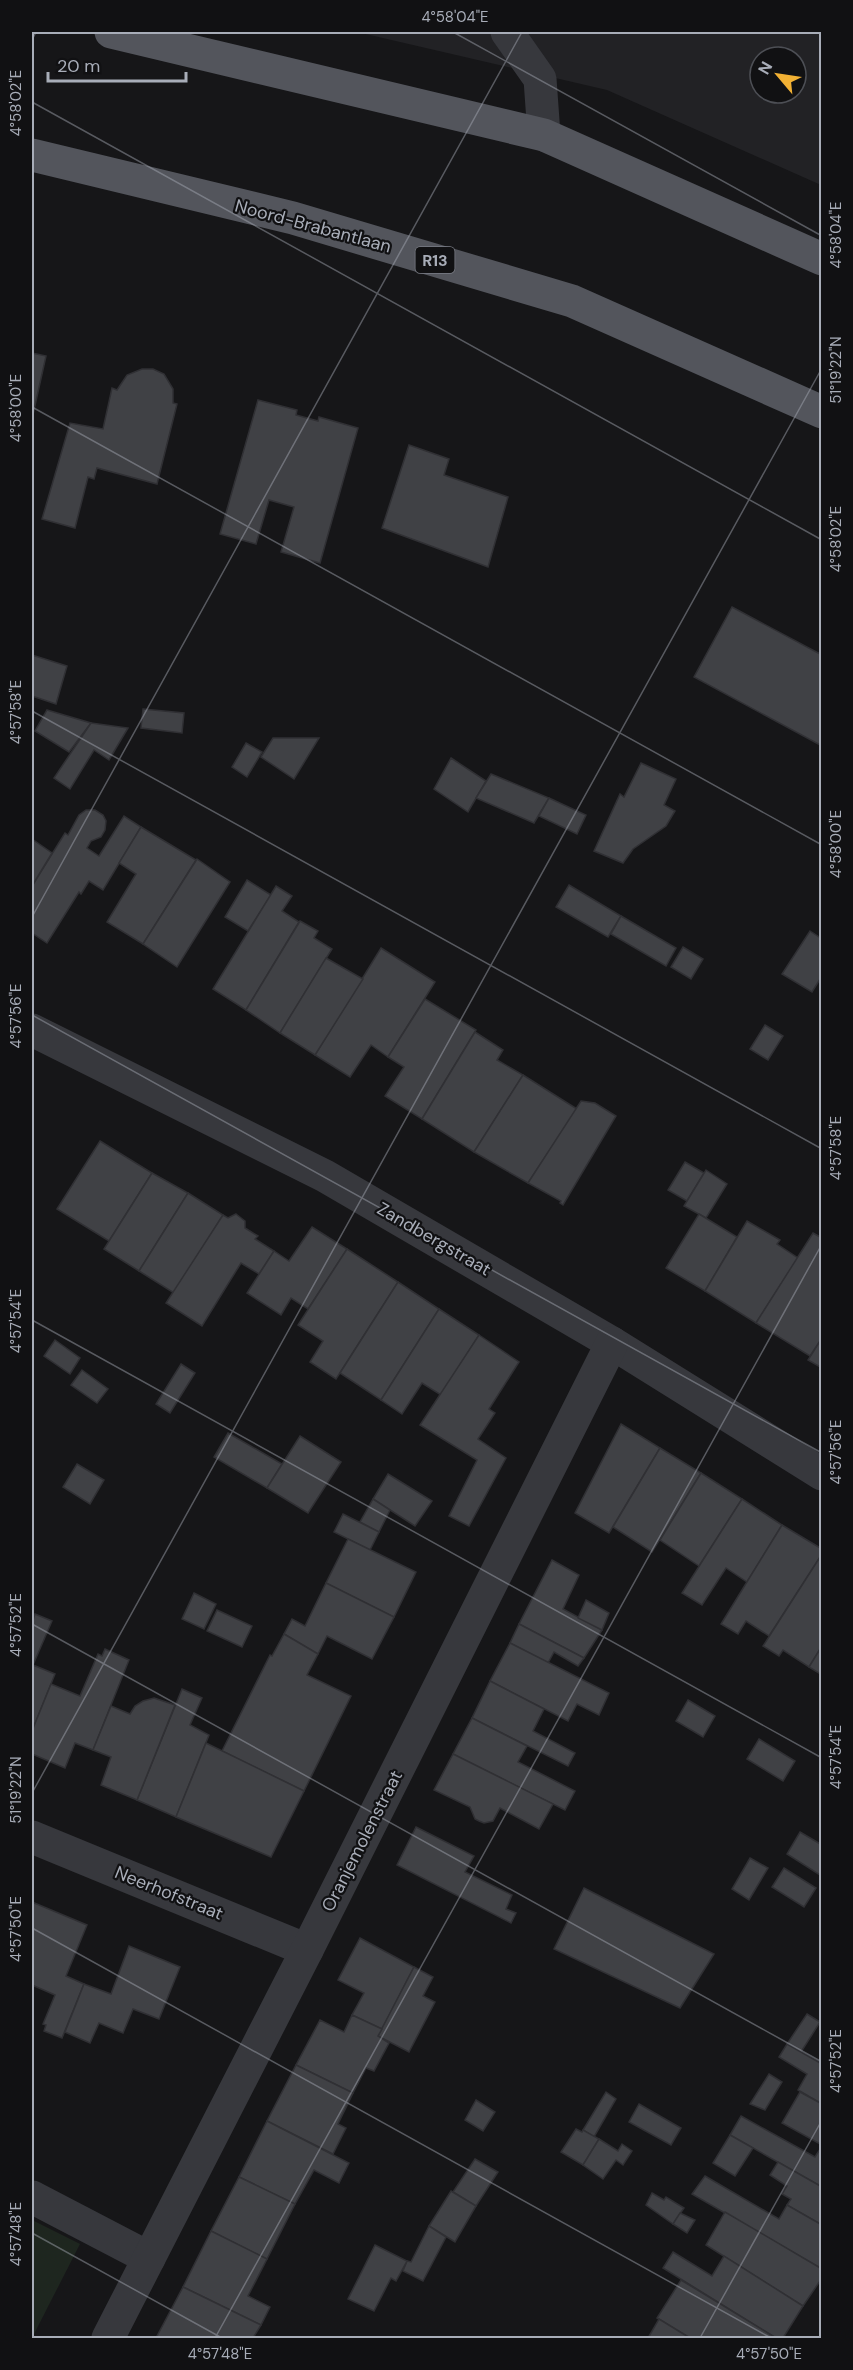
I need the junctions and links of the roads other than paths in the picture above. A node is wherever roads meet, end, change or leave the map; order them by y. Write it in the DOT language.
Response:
graph roads {
  1 [pos="111,32"];
  2 [pos="507,32"];
  3 [pos="544,135"];
  4 [pos="32,155"];
  5 [pos="822,259"];
  6 [pos="822,412"];
  7 [pos="32,1030"];
  8 [pos="612,1342"];
  9 [pos="822,1474"];
  10 [pos="32,1837"];
  11 [pos="307,1950"];
  12 [pos="32,2198"];
  13 [pos="149,2258"];
  14 [pos="108,2338"];
  1 -- 3 [label="main road"];
  2 -- 3 [label="street"];
  3 -- 5 [label="main road"];
  4 -- 6 [label="main road, Noord-Brabantlaan / R13"];
  7 -- 8 [label="street, Zandbergstraat"];
  8 -- 9 [label="street, Zandbergstraat"];
  8 -- 11 [label="street, Oranjemolenstraat"];
  10 -- 11 [label="street, Neerhofstraat"];
  11 -- 13 [label="street, Oranjemolenstraat"];
  12 -- 13 [label="street"];
  13 -- 14 [label="street, Oranjemolenstraat"];
}
